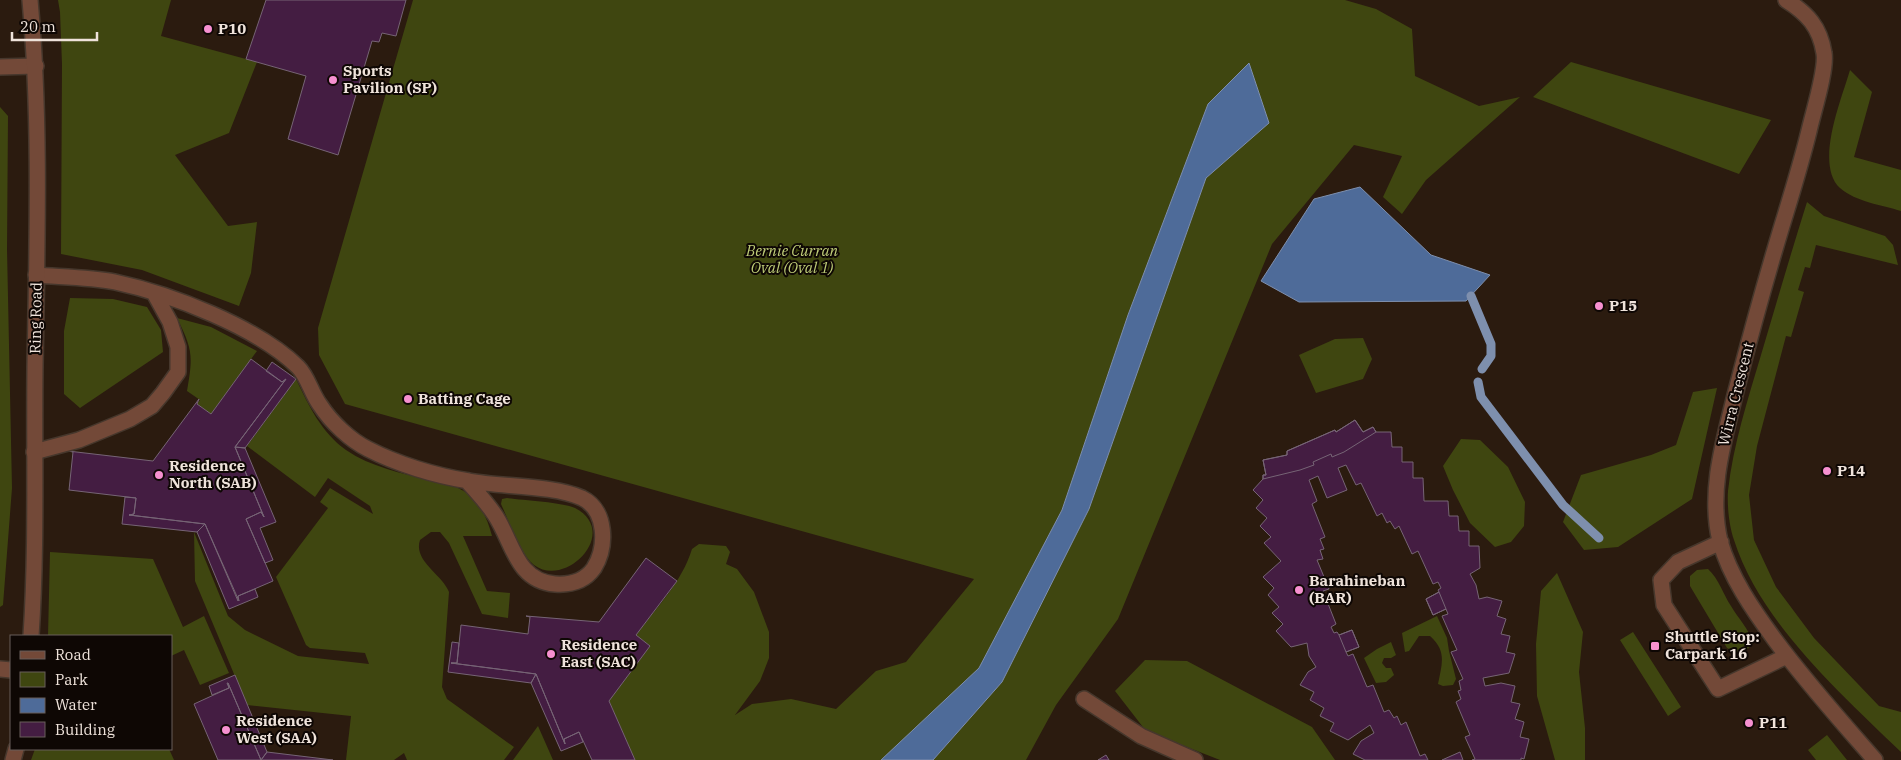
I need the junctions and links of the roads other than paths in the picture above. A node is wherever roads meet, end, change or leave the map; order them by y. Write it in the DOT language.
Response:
graph roads {
  1 [pos="30,0"];
  2 [pos="1786,0"];
  3 [pos="36,66"];
  4 [pos="0,67"];
  5 [pos="36,275"];
  6 [pos="154,293"];
  7 [pos="34,452"];
  8 [pos="467,481"];
  9 [pos="1721,542"];
  10 [pos="31,635"];
  11 [pos="1787,656"];
  12 [pos="1084,699"];
  13 [pos="1195,760"];
  14 [pos="1875,760"];
  1 -- 3 [label="street, Ring Road"];
  2 -- 9 [label="street, Wirra Crescent"];
  3 -- 4 [label="street"];
  3 -- 5 [label="street, Ring Road"];
  5 -- 6 [label="street"];
  5 -- 7 [label="street, Ring Road"];
  6 -- 7 [label="street"];
  6 -- 8 [label="street"];
  7 -- 10 [label="street, Ring Road"];
  8 -- 8 [label="street"];
  9 -- 11 [label="street, Wirra Crescent"];
  9 -- 11 [label="street"];
  11 -- 14 [label="street, Wirra Crescent"];
  12 -- 13 [label="street"];
}
